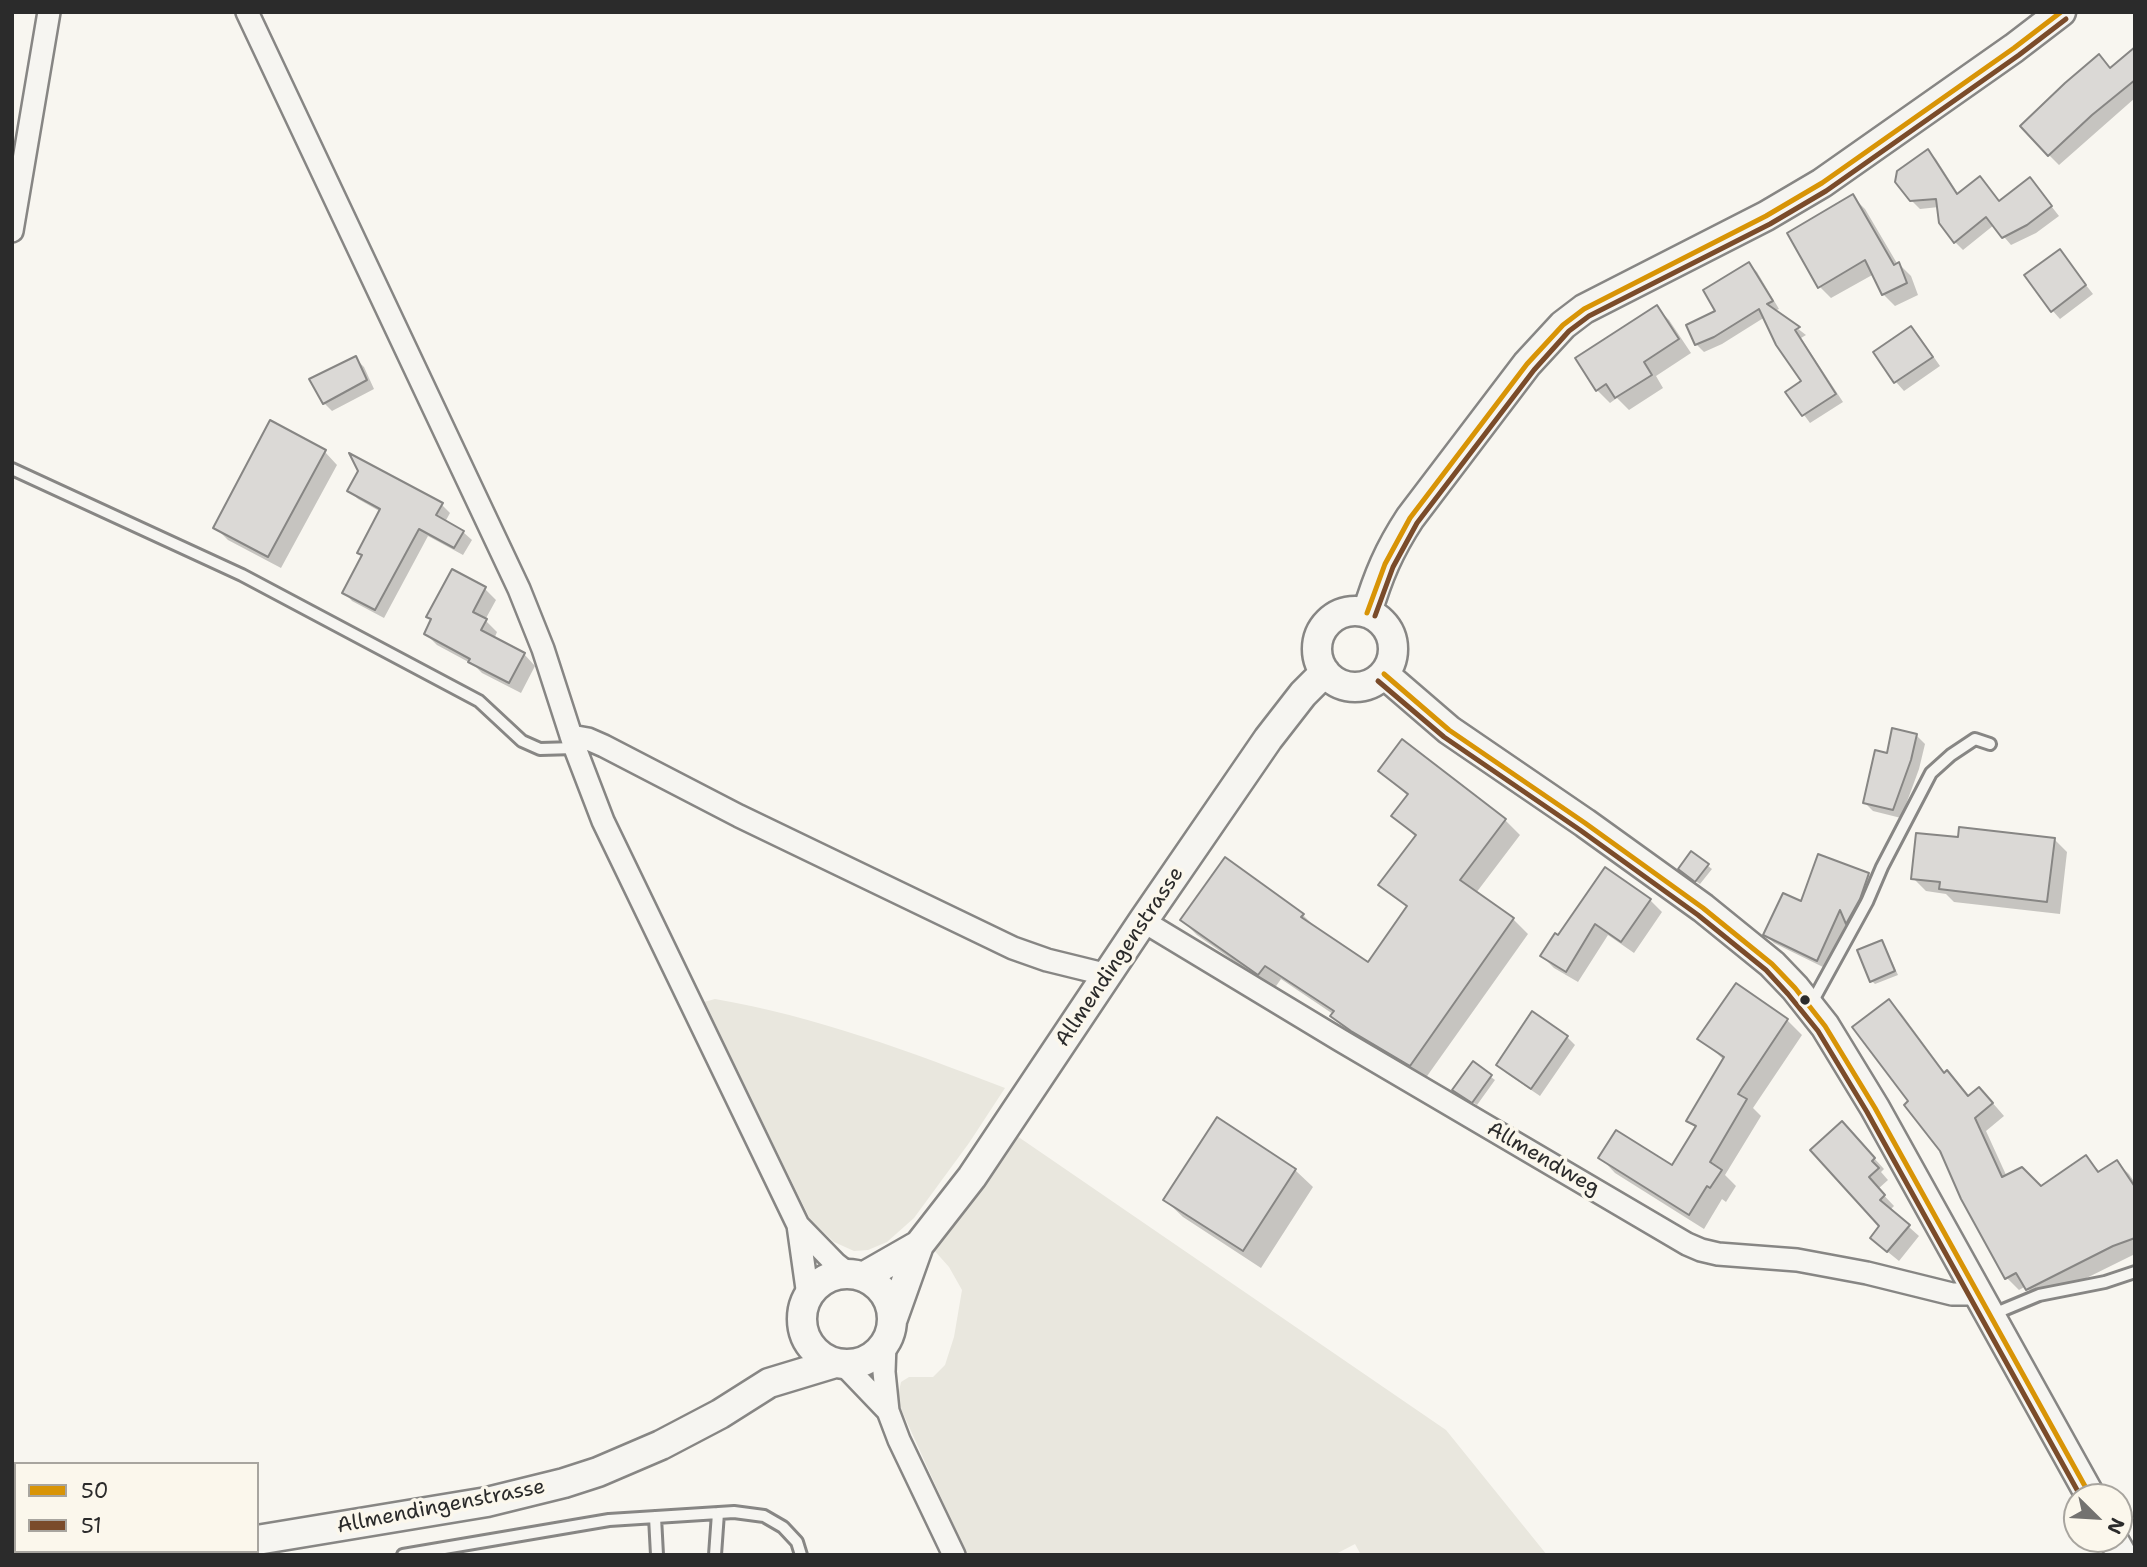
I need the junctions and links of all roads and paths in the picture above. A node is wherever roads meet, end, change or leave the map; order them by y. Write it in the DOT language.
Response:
graph roads {
  1 [pos="49,12"];
  2 [pos="247,12"];
  3 [pos="2061,12"];
  4 [pos="12,231"];
  5 [pos="12,469"];
  6 [pos="1367,613"];
  7 [pos="1325,672"];
  8 [pos="1384,674"];
  9 [pos="573,742"];
  10 [pos="1990,744"];
  11 [pos="1143,920"];
  12 [pos="1108,975"];
  13 [pos="1810,1006"];
  14 [pos="798,1225"];
  15 [pos="919,1245"];
  16 [pos="2135,1272"];
  17 [pos="856,1276"];
  18 [pos="808,1296"];
  19 [pos="1986,1305"];
  20 [pos="802,1329"];
  21 [pos="889,1331"];
  22 [pos="839,1364"];
  23 [pos="769,1383"];
  24 [pos="888,1411"];
  25 [pos="2083,1483"];
  26 [pos="718,1513"];
  27 [pos="655,1517"];
  28 [pos="259,1540"];
  29 [pos="403,1555"];
  30 [pos="657,1555"];
  31 [pos="715,1555"];
  32 [pos="801,1555"];
  33 [pos="954,1555"];
  1 -- 4 [label="street"];
  2 -- 9 [label="street"];
  3 -- 6 [label="street"];
  5 -- 9 [label="lane"];
  6 -- 7 [label="street"];
  6 -- 8 [label="street"];
  7 -- 8 [label="street"];
  7 -- 11 [label="street, Allmendingenstrasse"];
  8 -- 13 [label="street"];
  9 -- 12 [label="street"];
  9 -- 14 [label="street"];
  10 -- 13 [label="lane"];
  11 -- 12 [label="street, Allmendingenstrasse"];
  11 -- 19 [label="street, Allmendweg"];
  12 -- 15 [label="street, Allmendingenstrasse"];
  13 -- 19 [label="street"];
  14 -- 17 [label="street"];
  14 -- 18 [label="street"];
  15 -- 17 [label="street, Allmendingenstrasse"];
  15 -- 21 [label="street, Allmendingenstrasse"];
  16 -- 19 [label="lane"];
  17 -- 18 [label="street"];
  17 -- 21 [label="street"];
  18 -- 20 [label="street"];
  19 -- 25 [label="street"];
  20 -- 22 [label="street"];
  20 -- 23 [label="street, Allmendingenstrasse"];
  21 -- 22 [label="street"];
  21 -- 24 [label="street"];
  22 -- 23 [label="street, Allmendingenstrasse"];
  22 -- 24 [label="street"];
  23 -- 28 [label="street, Allmendingenstrasse"];
  24 -- 33 [label="street"];
  26 -- 27 [label="lane"];
  26 -- 31 [label="lane"];
  26 -- 32 [label="lane"];
  27 -- 29 [label="lane"];
  27 -- 30 [label="lane"];
}
